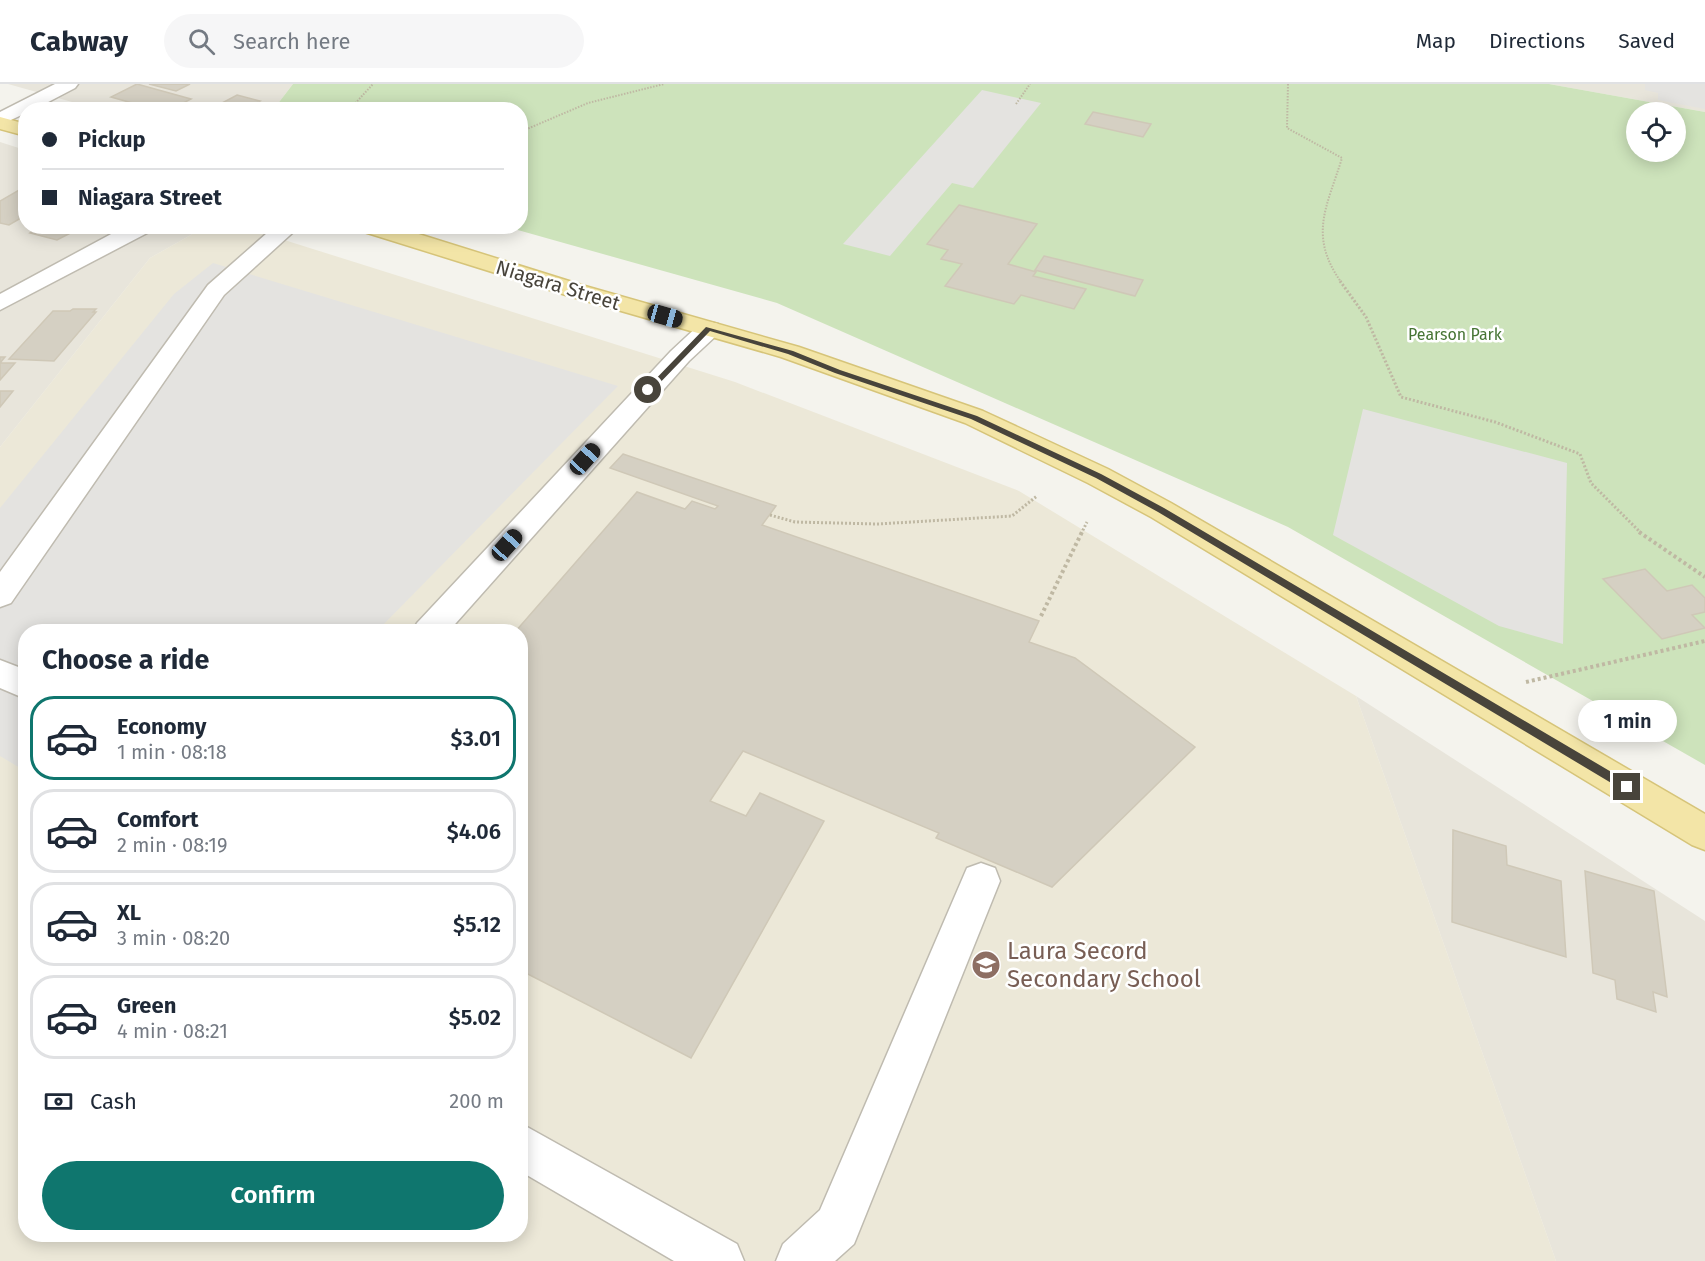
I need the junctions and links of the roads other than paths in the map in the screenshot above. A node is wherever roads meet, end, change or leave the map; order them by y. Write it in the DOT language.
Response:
graph roads {
  1 [pos="69,84"];
  2 [pos="35,102"];
  3 [pos="18,111"];
  4 [pos="0,121"];
  5 [pos="18,127"];
  6 [pos="128,234"];
  7 [pos="280,234"];
  8 [pos="395,234"];
  9 [pos="0,303"];
  10 [pos="709,329"];
  11 [pos="0,595"];
  12 [pos="435,624"];
  13 [pos="0,673"];
  14 [pos="18,682"];
  15 [pos="1705,833"];
  16 [pos="981,881"];
  17 [pos="528,1150"];
  18 [pos="720,1261"];
  19 [pos="800,1261"];
  1 -- 2 [label="street"];
  3 -- 4 [label="street"];
  4 -- 5 [label="main road"];
  6 -- 9 [label="street"];
  7 -- 11 [label="street"];
  8 -- 10 [label="main road, Niagara Street"];
  10 -- 12 [label="street"];
  10 -- 15 [label="main road, Niagara Street"];
  13 -- 14 [label="street"];
  16 -- 19 [label="street"];
  17 -- 18 [label="street"];
}
